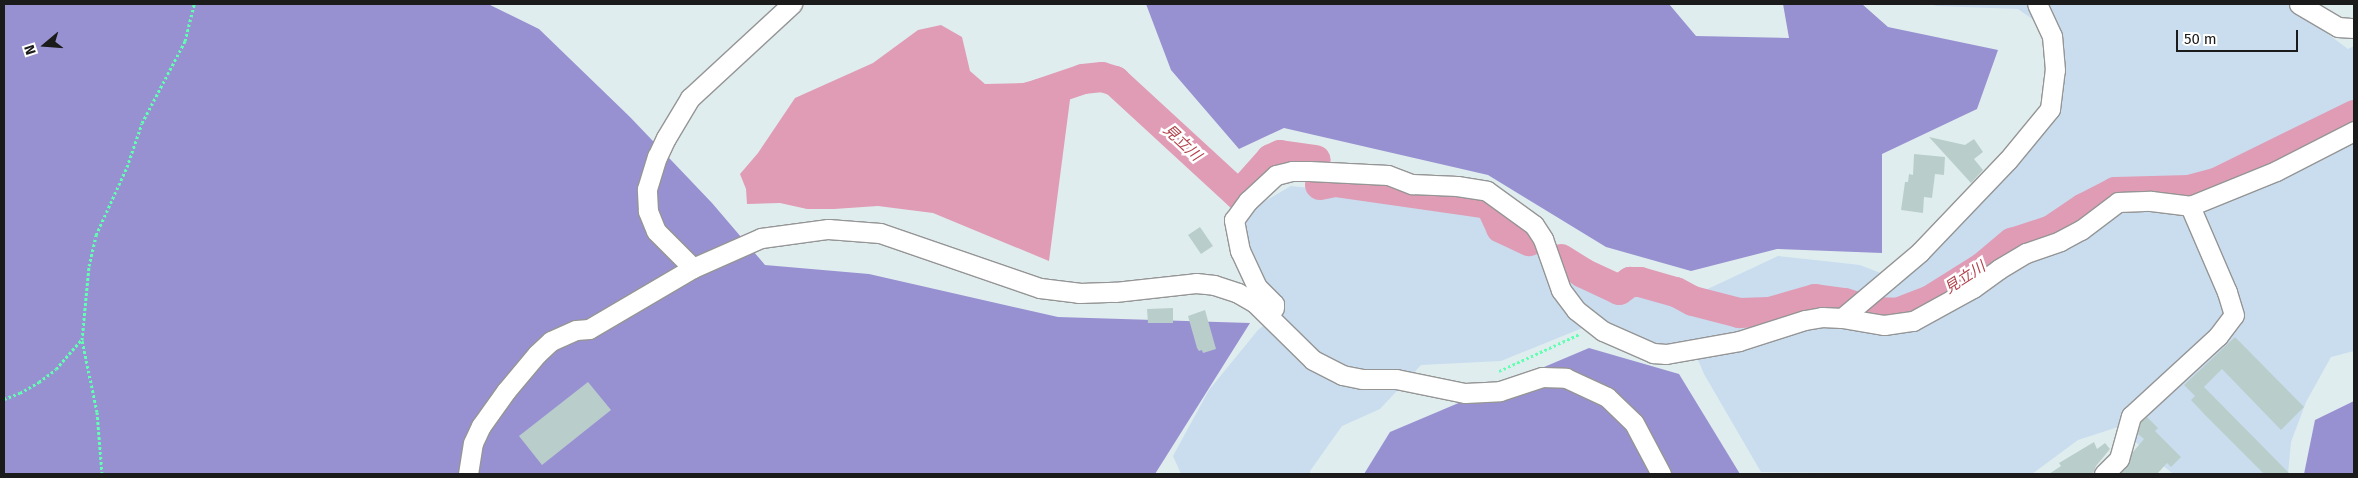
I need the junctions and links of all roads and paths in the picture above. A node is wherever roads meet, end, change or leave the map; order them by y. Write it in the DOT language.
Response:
graph roads {
  1 [pos="194,4"];
  2 [pos="792,4"];
  3 [pos="2037,4"];
  4 [pos="2299,4"];
  5 [pos="2354,28"];
  6 [pos="2354,131"];
  7 [pos="2190,206"];
  8 [pos="693,268"];
  9 [pos="1851,310"];
  10 [pos="1276,324"];
  11 [pos="1603,331"];
  12 [pos="82,340"];
  13 [pos="1497,373"];
  14 [pos="4,399"];
  15 [pos="102,474"];
  16 [pos="468,474"];
  17 [pos="1662,474"];
  18 [pos="2104,474"];
  1 -- 12 [label="path"];
  2 -- 8 [label="street"];
  3 -- 9 [label="street"];
  4 -- 5 [label="street"];
  6 -- 7 [label="street"];
  7 -- 9 [label="street"];
  7 -- 18 [label="street"];
  8 -- 10 [label="street"];
  8 -- 16 [label="street"];
  9 -- 11 [label="street"];
  10 -- 11 [label="street"];
  10 -- 17 [label="street"];
  11 -- 13 [label="path"];
  12 -- 14 [label="path"];
  12 -- 15 [label="path"];
}
